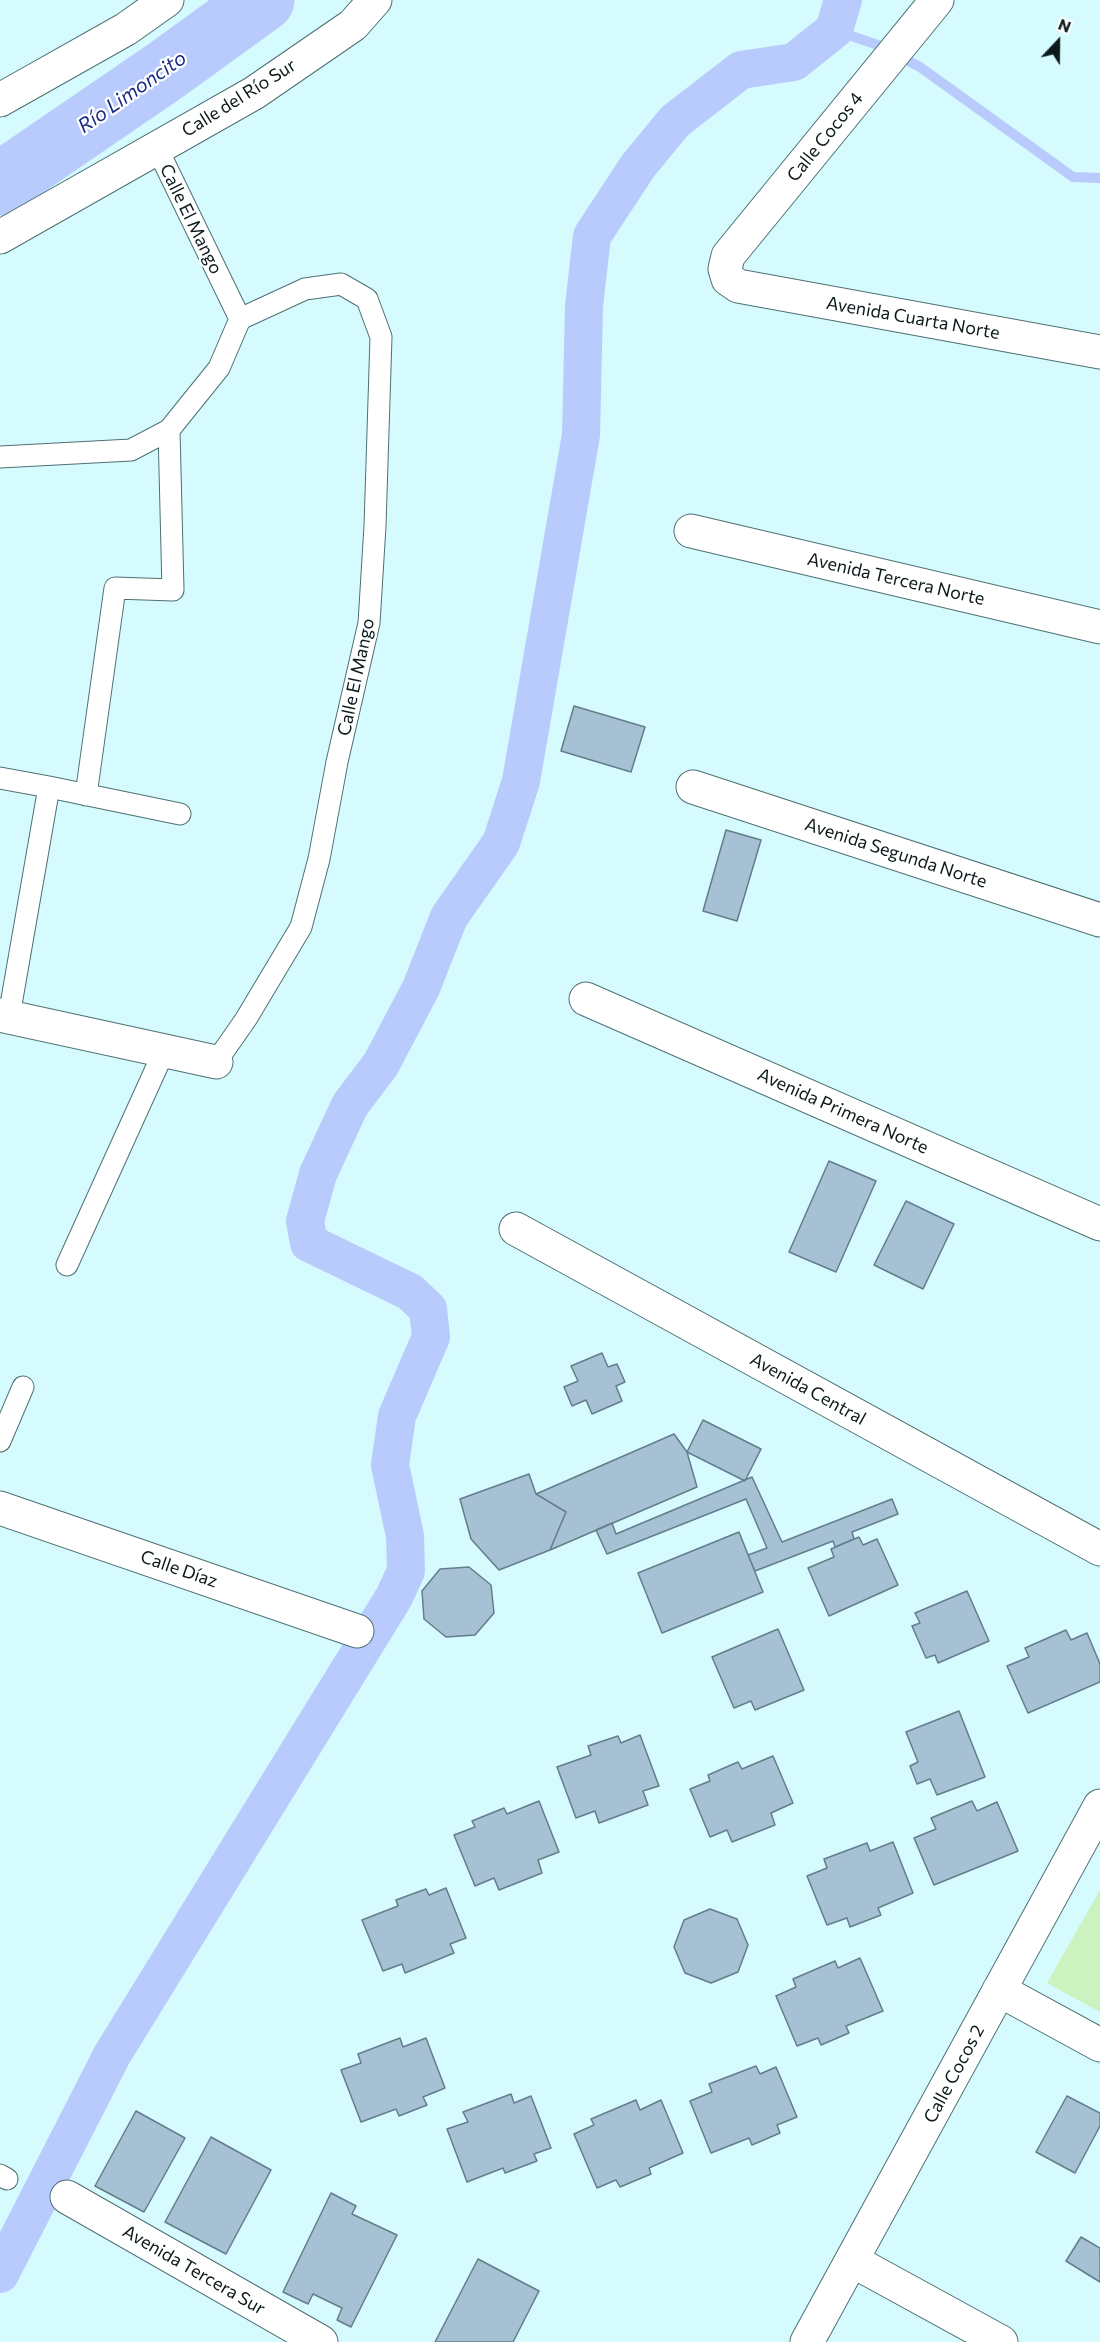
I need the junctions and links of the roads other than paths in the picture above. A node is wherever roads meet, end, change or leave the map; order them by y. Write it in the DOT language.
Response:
graph roads {
  1 [pos="167,0"];
  2 [pos="375,0"];
  3 [pos="937,0"];
  4 [pos="0,100"];
  5 [pos="157,148"];
  6 [pos="0,237"];
  7 [pos="728,279"];
  8 [pos="240,319"];
  9 [pos="1100,352"];
  10 [pos="169,430"];
  11 [pos="0,457"];
  12 [pos="691,531"];
  13 [pos="1100,627"];
  14 [pos="0,778"];
  15 [pos="49,787"];
  16 [pos="693,787"];
  17 [pos="86,795"];
  18 [pos="180,814"];
  19 [pos="1100,920"];
  20 [pos="586,999"];
  21 [pos="5,1016"];
  22 [pos="165,1049"];
  23 [pos="216,1062"];
  24 [pos="1100,1224"];
  25 [pos="516,1229"];
  26 [pos="67,1265"];
  27 [pos="22,1387"];
  28 [pos="0,1441"];
  29 [pos="0,1508"];
  30 [pos="1100,1549"];
  31 [pos="357,1631"];
  32 [pos="1100,1806"];
  33 [pos="999,1990"];
  34 [pos="1100,2045"];
  35 [pos="67,2197"];
  36 [pos="853,2261"];
  37 [pos="321,2342"];
  38 [pos="807,2342"];
  39 [pos="1001,2342"];
  1 -- 4 [label="street"];
  2 -- 5 [label="street, Calle del Río Sur"];
  3 -- 7 [label="street, Calle Cocos 4"];
  5 -- 6 [label="street, Calle del Río Sur"];
  5 -- 8 [label="lane, Calle El Mango"];
  7 -- 9 [label="street, Avenida Cuarta Norte"];
  8 -- 10 [label="lane"];
  8 -- 23 [label="lane, Calle El Mango"];
  10 -- 11 [label="lane"];
  10 -- 17 [label="lane"];
  12 -- 13 [label="street, Avenida Tercera Norte"];
  14 -- 15 [label="lane"];
  15 -- 17 [label="lane"];
  15 -- 21 [label="lane"];
  16 -- 19 [label="street, Avenida Segunda Norte"];
  17 -- 18 [label="lane"];
  20 -- 24 [label="street, Avenida Primera Norte"];
  21 -- 22 [label="street, Calle El Mango"];
  22 -- 23 [label="street, Calle El Mango"];
  22 -- 26 [label="lane"];
  25 -- 30 [label="street, Avenida Central"];
  27 -- 28 [label="lane"];
  29 -- 31 [label="street, Calle Díaz"];
  32 -- 33 [label="street, Calle Cocos 2"];
  33 -- 34 [label="street"];
  33 -- 36 [label="street, Calle Cocos 2"];
  35 -- 37 [label="street, Avenida Tercera Sur"];
  36 -- 38 [label="street, Calle Cocos 2"];
  36 -- 39 [label="street"];
}
